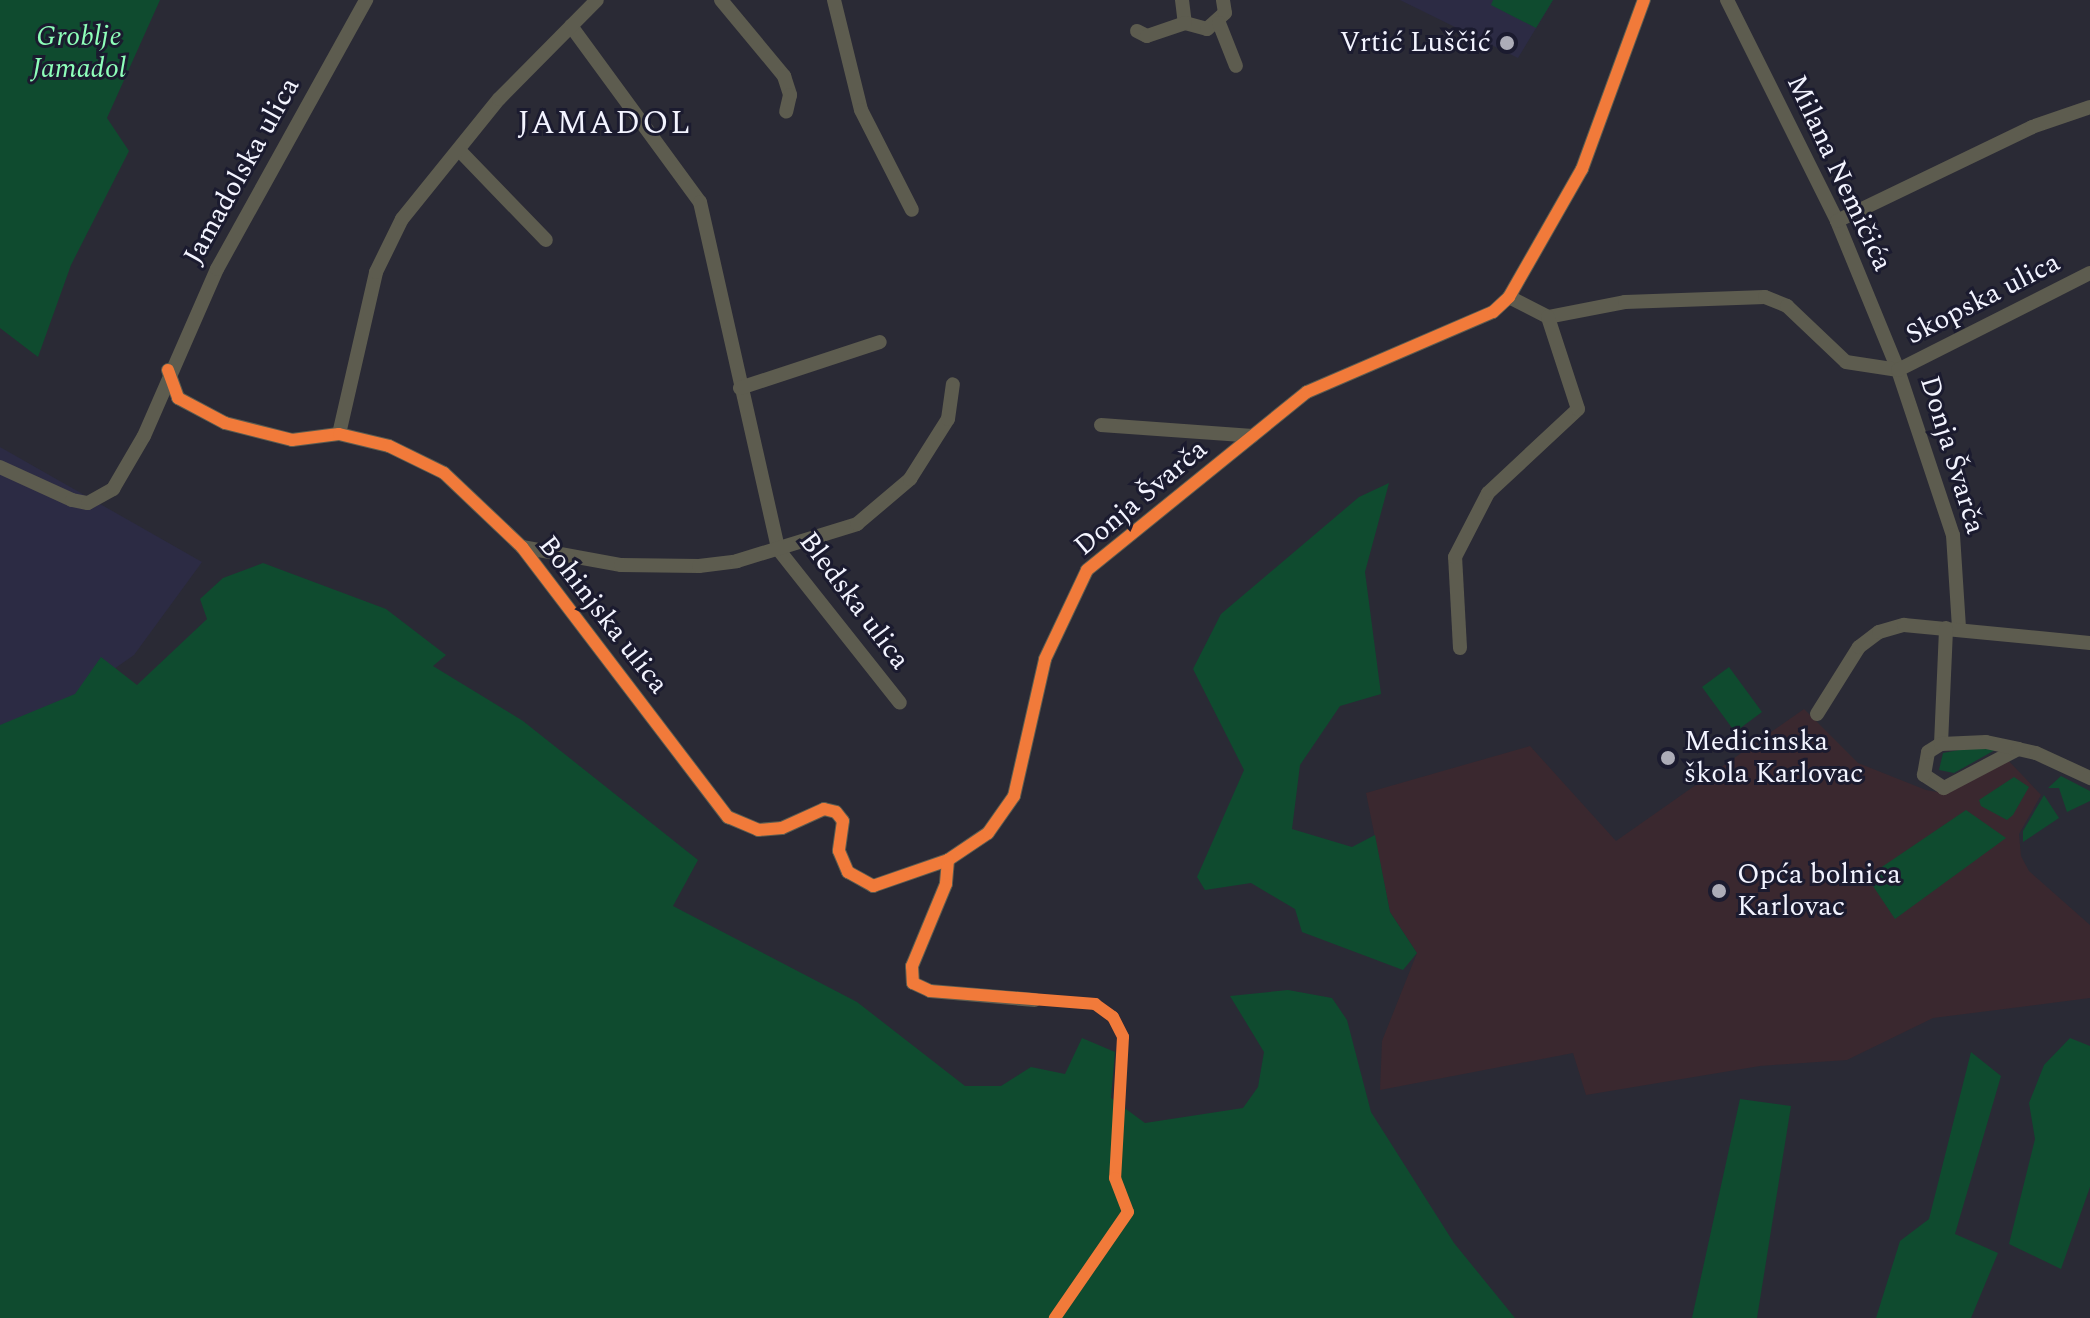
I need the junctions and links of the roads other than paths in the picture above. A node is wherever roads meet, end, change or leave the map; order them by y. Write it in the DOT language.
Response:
graph roads {
  1 [pos="366,0"];
  2 [pos="597,0"];
  3 [pos="721,0"];
  4 [pos="834,0"];
  5 [pos="1644,0"];
  6 [pos="1224,1"];
  7 [pos="1734,3"];
  8 [pos="1182,12"];
  9 [pos="571,26"];
  10 [pos="1213,26"];
  11 [pos="1137,31"];
  12 [pos="1236,66"];
  13 [pos="2090,107"];
  14 [pos="786,112"];
  15 [pos="459,150"];
  16 [pos="912,210"];
  17 [pos="1837,221"];
  18 [pos="546,240"];
  19 [pos="2090,273"];
  20 [pos="1509,297"];
  21 [pos="1548,317"];
  22 [pos="880,342"];
  23 [pos="168,370"];
  24 [pos="1898,370"];
  25 [pos="953,384"];
  26 [pos="740,388"];
  27 [pos="1101,425"];
  28 [pos="339,434"];
  29 [pos="1253,436"];
  30 [pos="0,467"];
  31 [pos="522,547"];
  32 [pos="778,549"];
  33 [pos="1953,628"];
  34 [pos="2090,643"];
  35 [pos="1460,648"];
  36 [pos="900,703"];
  37 [pos="1817,714"];
  38 [pos="1941,744"];
  39 [pos="2018,749"];
  40 [pos="2090,778"];
  41 [pos="948,860"];
  42 [pos="1035,1000"];
  1 -- 23 [label="street, Jamadolska ulica"];
  2 -- 9 [label="street"];
  3 -- 14 [label="street"];
  4 -- 16 [label="street"];
  5 -- 20 [label="street"];
  6 -- 10 [label="street"];
  7 -- 17 [label="street, Milana Nemičića"];
  8 -- 10 [label="street"];
  8 -- 11 [label="street"];
  9 -- 15 [label="street"];
  9 -- 26 [label="street, Bledska ulica"];
  10 -- 12 [label="street"];
  13 -- 17 [label="street"];
  15 -- 18 [label="street"];
  15 -- 28 [label="street"];
  17 -- 24 [label="street, Milana Nemičića"];
  19 -- 24 [label="street, Skopska ulica"];
  20 -- 21 [label="street"];
  20 -- 29 [label="street, Donja Švarča"];
  21 -- 24 [label="street, Donja Švarča"];
  21 -- 35 [label="street"];
  22 -- 26 [label="street"];
  23 -- 28 [label="street, Bohinjska ulica"];
  23 -- 30 [label="street, Jamadolska ulica"];
  24 -- 33 [label="street, Donja Švarča"];
  25 -- 32 [label="street"];
  26 -- 32 [label="street, Bledska ulica"];
  27 -- 29 [label="street"];
  28 -- 31 [label="street, Bohinjska ulica"];
  29 -- 41 [label="street, Donja Švarča"];
  31 -- 32 [label="street"];
  31 -- 41 [label="street, Bohinjska ulica"];
  32 -- 36 [label="street, Bledska ulica"];
  33 -- 34 [label="street"];
  33 -- 37 [label="street"];
  33 -- 38 [label="street, Donja Švarča"];
  38 -- 39 [label="street"];
  38 -- 39 [label="street"];
  39 -- 40 [label="street"];
  41 -- 42 [label="street"];
}
